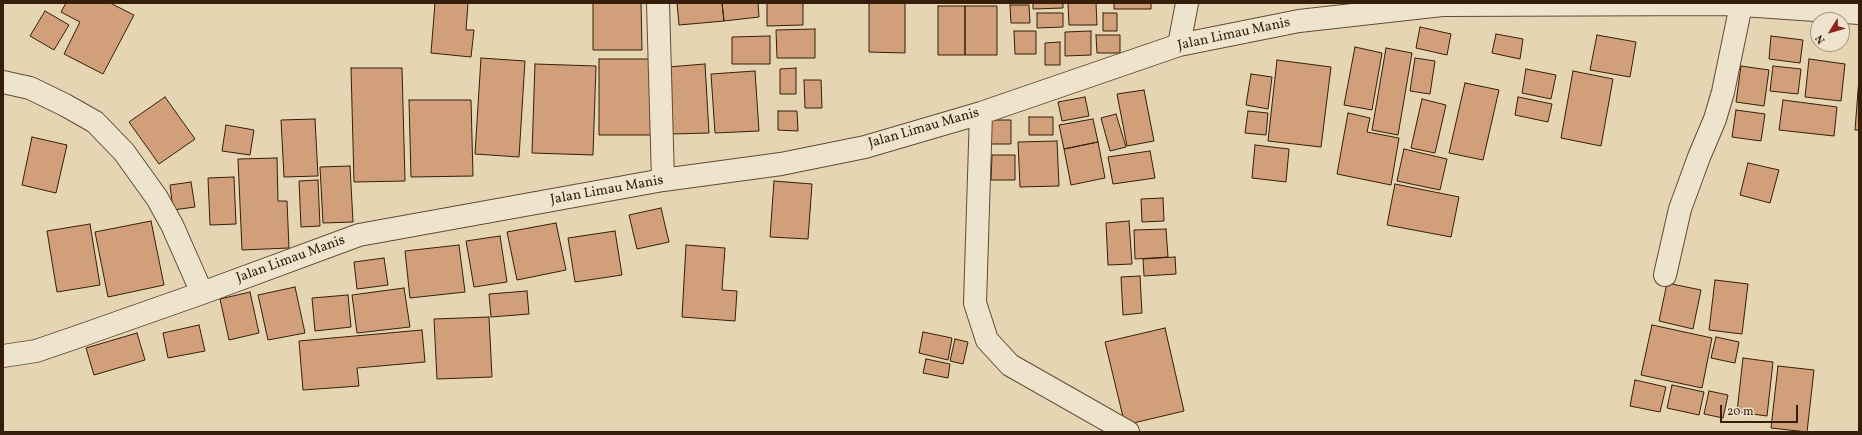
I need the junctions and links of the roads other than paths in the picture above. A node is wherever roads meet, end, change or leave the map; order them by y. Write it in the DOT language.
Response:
graph roads {
  1 [pos="658,3"];
  2 [pos="1187,3"];
  3 [pos="1741,5"];
  4 [pos="1859,13"];
  5 [pos="1179,45"];
  6 [pos="3,82"];
  7 [pos="981,113"];
  8 [pos="663,180"];
  9 [pos="1665,275"];
  10 [pos="202,293"];
  11 [pos="3,356"];
  12 [pos="1128,432"];
  1 -- 8 [label="street"];
  2 -- 5 [label="street"];
  3 -- 4 [label="street, Jalan Limau Manis"];
  3 -- 5 [label="street, Jalan Limau Manis"];
  3 -- 9 [label="street"];
  5 -- 7 [label="street, Jalan Limau Manis"];
  6 -- 10 [label="street"];
  7 -- 8 [label="street, Jalan Limau Manis"];
  7 -- 12 [label="street"];
  8 -- 10 [label="street, Jalan Limau Manis"];
  10 -- 11 [label="street, Jalan Limau Manis"];
}
